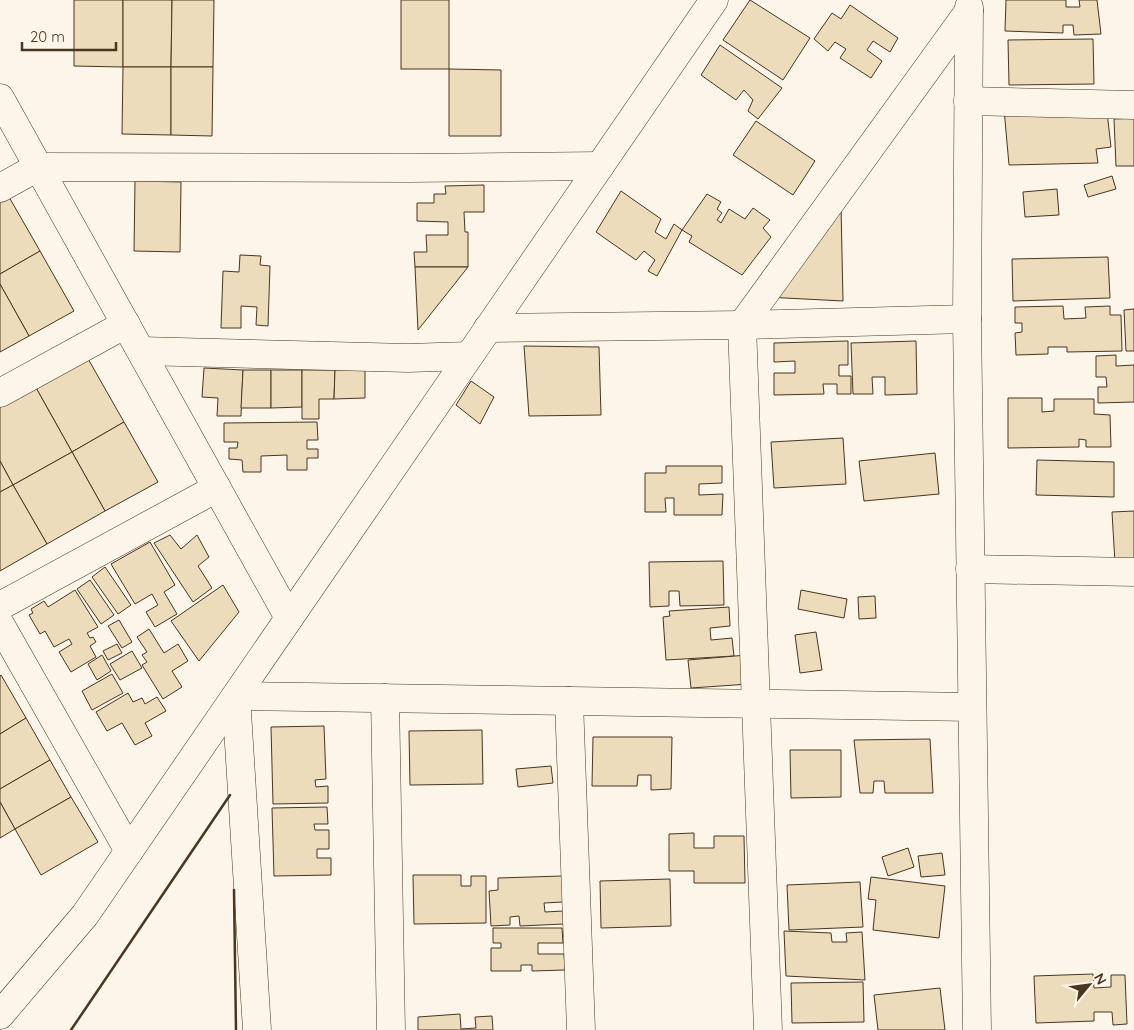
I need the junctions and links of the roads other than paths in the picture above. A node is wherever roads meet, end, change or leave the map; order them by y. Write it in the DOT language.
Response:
graph roads {
  1 [pos="714,0"];
  2 [pos="969,5"];
  3 [pos="0,98"];
  4 [pos="968,101"];
  5 [pos="1134,105"];
  6 [pos="600,166"];
  7 [pos="38,167"];
  8 [pos="0,188"];
  9 [pos="967,319"];
  10 [pos="126,324"];
  11 [pos="742,325"];
  12 [pos="488,328"];
  13 [pos="141,351"];
  14 [pos="469,356"];
  15 [pos="0,393"];
  16 [pos="217,488"];
  17 [pos="970,569"];
  18 [pos="1134,572"];
  19 [pos="0,606"];
  20 [pos="289,618"];
  21 [pos="0,624"];
  22 [pos="236,696"];
  23 [pos="385,698"];
  24 [pos="569,701"];
  25 [pos="756,704"];
  26 [pos="972,707"];
  27 [pos="129,851"];
  28 [pos="1,1010"];
  29 [pos="257,1030"];
  30 [pos="391,1030"];
  31 [pos="581,1030"];
  32 [pos="768,1030"];
  33 [pos="977,1030"];
  1 -- 6 [label="street"];
  2 -- 4 [label="street"];
  2 -- 11 [label="street"];
  3 -- 7 [label="street"];
  4 -- 5 [label="street"];
  4 -- 9 [label="street"];
  6 -- 7 [label="street"];
  6 -- 12 [label="street"];
  7 -- 8 [label="street"];
  7 -- 10 [label="street"];
  9 -- 11 [label="street"];
  9 -- 17 [label="street"];
  10 -- 13 [label="street"];
  10 -- 15 [label="street"];
  11 -- 12 [label="street"];
  11 -- 25 [label="street"];
  12 -- 14 [label="street"];
  13 -- 14 [label="street"];
  13 -- 16 [label="street"];
  14 -- 20 [label="street"];
  16 -- 19 [label="street"];
  16 -- 20 [label="street"];
  17 -- 18 [label="street"];
  17 -- 26 [label="street"];
  20 -- 22 [label="street"];
  21 -- 27 [label="street"];
  22 -- 23 [label="street"];
  22 -- 27 [label="street"];
  22 -- 29 [label="street"];
  23 -- 24 [label="street"];
  23 -- 30 [label="street"];
  24 -- 25 [label="street"];
  24 -- 31 [label="street"];
  25 -- 26 [label="street"];
  25 -- 32 [label="street"];
  26 -- 33 [label="street"];
  27 -- 28 [label="street"];
}
